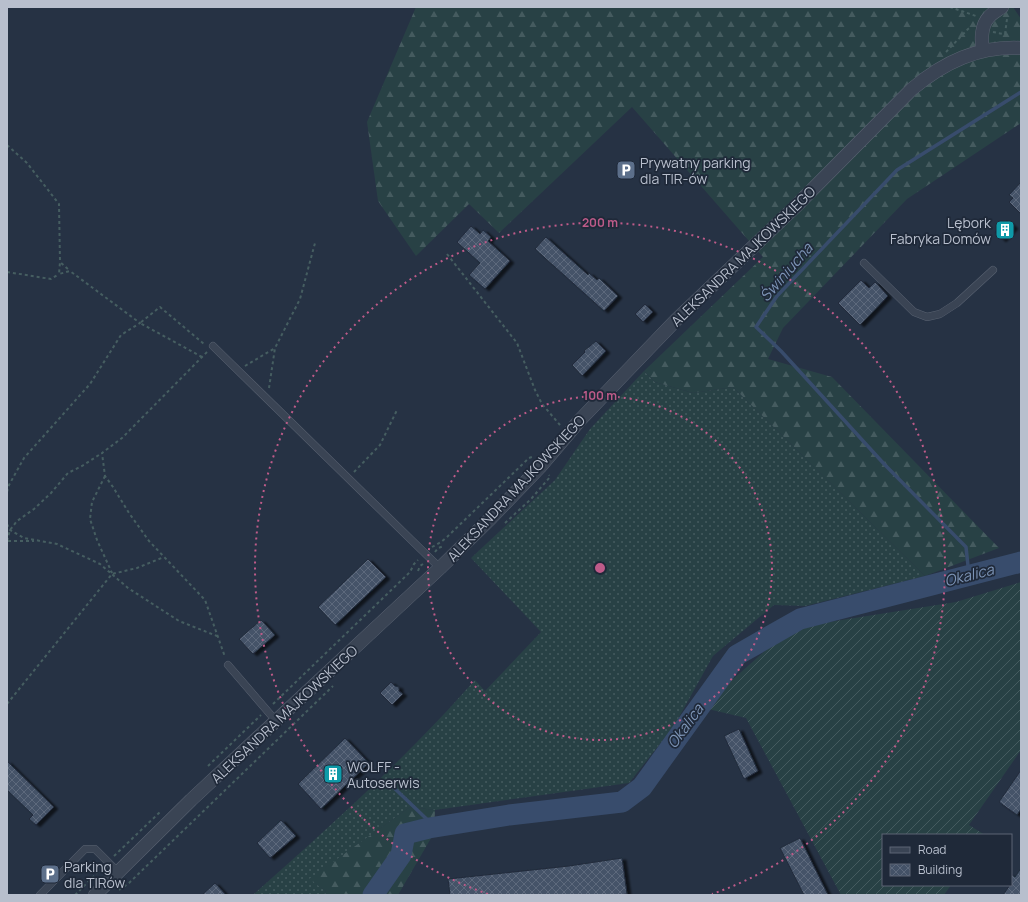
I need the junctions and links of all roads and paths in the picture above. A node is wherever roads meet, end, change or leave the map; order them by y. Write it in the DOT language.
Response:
graph roads {
  1 [pos="950,7"];
  2 [pos="1005,10"];
  3 [pos="976,16"];
  4 [pos="1005,48"];
  5 [pos="1021,48"];
  6 [pos="982,51"];
  7 [pos="7,144"];
  8 [pos="315,243"];
  9 [pos="447,254"];
  10 [pos="60,262"];
  11 [pos="864,263"];
  12 [pos="992,270"];
  13 [pos="70,271"];
  14 [pos="7,272"];
  15 [pos="58,274"];
  16 [pos="140,323"];
  17 [pos="212,347"];
  18 [pos="275,348"];
  19 [pos="202,357"];
  20 [pos="238,370"];
  21 [pos="268,399"];
  22 [pos="397,410"];
  23 [pos="568,433"];
  24 [pos="102,453"];
  25 [pos="105,476"];
  26 [pos="348,478"];
  27 [pos="7,492"];
  28 [pos="7,524"];
  29 [pos="10,530"];
  30 [pos="39,540"];
  31 [pos="7,541"];
  32 [pos="164,557"];
  33 [pos="440,568"];
  34 [pos="112,574"];
  35 [pos="218,636"];
  36 [pos="228,666"];
  37 [pos="7,704"];
  38 [pos="276,721"];
  39 [pos="118,872"];
  40 [pos="40,895"];
  41 [pos="95,895"];
  1 -- 3 [label="path"];
  2 -- 4 [label="path"];
  2 -- 6 [label="street"];
  4 -- 5 [label="street, ALEKSANDRA MAJKOWSKIEGO"];
  4 -- 6 [label="street, ALEKSANDRA MAJKOWSKIEGO"];
  6 -- 23 [label="street, ALEKSANDRA MAJKOWSKIEGO"];
  7 -- 10 [label="path"];
  8 -- 18 [label="path"];
  9 -- 23 [label="path"];
  10 -- 13 [label="path"];
  10 -- 15 [label="path"];
  11 -- 12 [label="lane"];
  13 -- 15 [label="path"];
  13 -- 16 [label="path"];
  14 -- 15 [label="path"];
  16 -- 17 [label="path"];
  16 -- 19 [label="path"];
  16 -- 27 [label="path"];
  17 -- 19 [label="path"];
  17 -- 20 [label="lane"];
  18 -- 20 [label="path"];
  18 -- 21 [label="path"];
  19 -- 24 [label="path"];
  20 -- 21 [label="lane"];
  21 -- 26 [label="lane"];
  22 -- 26 [label="path"];
  23 -- 33 [label="street, ALEKSANDRA MAJKOWSKIEGO"];
  24 -- 25 [label="path"];
  24 -- 29 [label="path"];
  25 -- 32 [label="path"];
  25 -- 34 [label="path"];
  26 -- 33 [label="lane"];
  28 -- 29 [label="path"];
  29 -- 30 [label="path"];
  29 -- 31 [label="path"];
  30 -- 31 [label="path"];
  30 -- 34 [label="path"];
  32 -- 34 [label="path"];
  32 -- 35 [label="path"];
  33 -- 38 [label="street, ALEKSANDRA MAJKOWSKIEGO"];
  34 -- 35 [label="path"];
  34 -- 37 [label="path"];
  35 -- 36 [label="path"];
  36 -- 38 [label="lane"];
  38 -- 39 [label="street, ALEKSANDRA MAJKOWSKIEGO"];
  39 -- 40 [label="lane"];
  39 -- 41 [label="street, ALEKSANDRA MAJKOWSKIEGO"];
}
